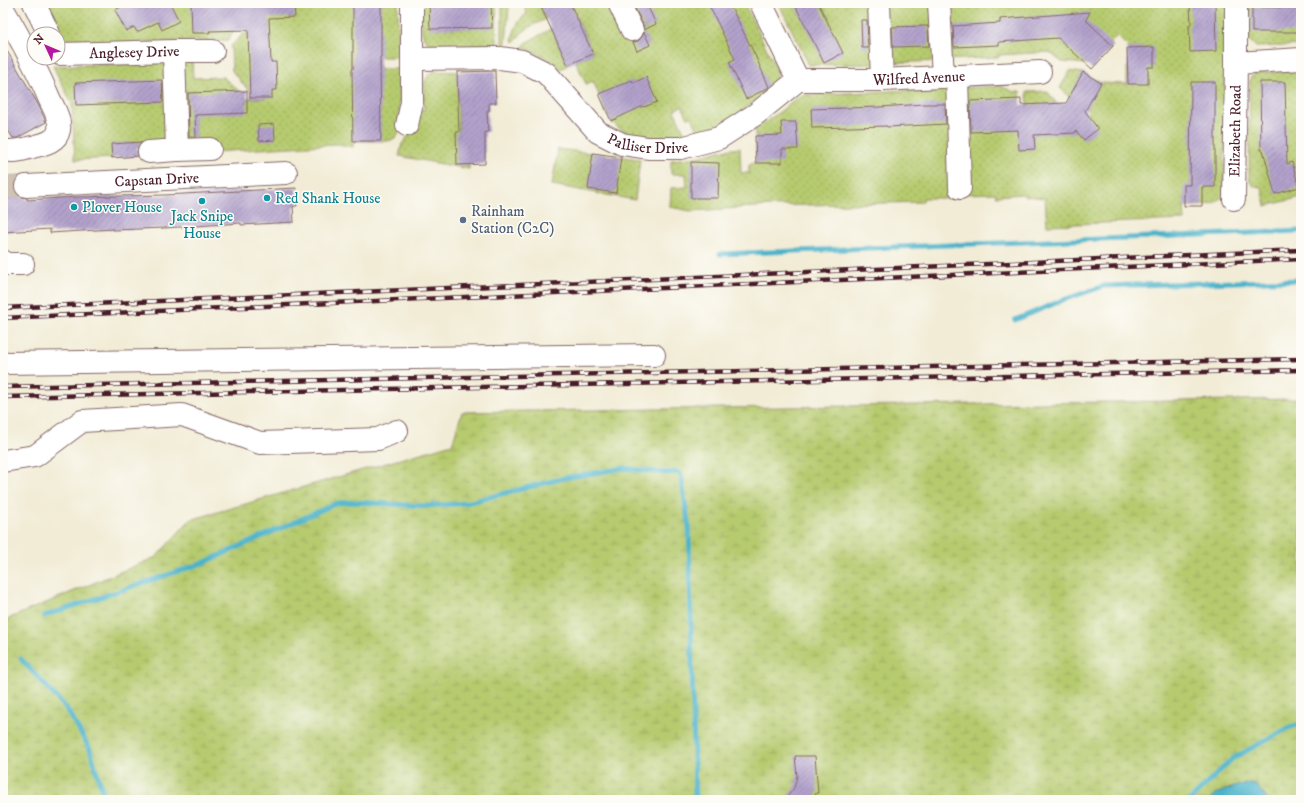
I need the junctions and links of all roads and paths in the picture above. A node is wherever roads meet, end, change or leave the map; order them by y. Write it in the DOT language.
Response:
graph roads {
  1 [pos="34,3"];
  2 [pos="412,3"];
  3 [pos="619,3"];
  4 [pos="761,3"];
  5 [pos="879,3"];
  6 [pos="939,3"];
  7 [pos="1236,3"];
  8 [pos="3,9"];
  9 [pos="46,26"];
  10 [pos="632,30"];
  11 [pos="174,51"];
  12 [pos="213,51"];
  13 [pos="66,54"];
  14 [pos="412,59"];
  15 [pos="1301,59"];
  16 [pos="1236,63"];
  17 [pos="1040,72"];
  18 [pos="950,76"];
  19 [pos="798,80"];
  20 [pos="882,80"];
  21 [pos="407,125"];
  22 [pos="210,149"];
  23 [pos="3,150"];
  24 [pos="177,150"];
  25 [pos="149,152"];
  26 [pos="286,173"];
  27 [pos="26,186"];
  28 [pos="960,188"];
  29 [pos="1234,199"];
  30 [pos="654,355"];
  31 [pos="3,363"];
  32 [pos="397,431"];
  33 [pos="3,461"];
  1 -- 9 [label="street"];
  2 -- 14 [label="street"];
  3 -- 10 [label="street"];
  4 -- 19 [label="street"];
  5 -- 20 [label="street"];
  6 -- 18 [label="street"];
  7 -- 16 [label="street, Elizabeth Road"];
  8 -- 23 [label="street"];
  11 -- 12 [label="street, Anglesey Drive"];
  11 -- 13 [label="street, Anglesey Drive"];
  11 -- 24 [label="street"];
  14 -- 19 [label="street, Palliser Drive"];
  14 -- 21 [label="street"];
  15 -- 16 [label="street, Elizabeth Road"];
  16 -- 29 [label="street, Elizabeth Road"];
  17 -- 18 [label="street, Wilfred Avenue"];
  18 -- 20 [label="street, Wilfred Avenue"];
  18 -- 28 [label="street"];
  19 -- 20 [label="street, Wilfred Avenue"];
  22 -- 24 [label="street"];
  24 -- 25 [label="street"];
  26 -- 27 [label="street, Capstan Drive"];
  30 -- 31 [label="street"];
  32 -- 33 [label="street"];
}
